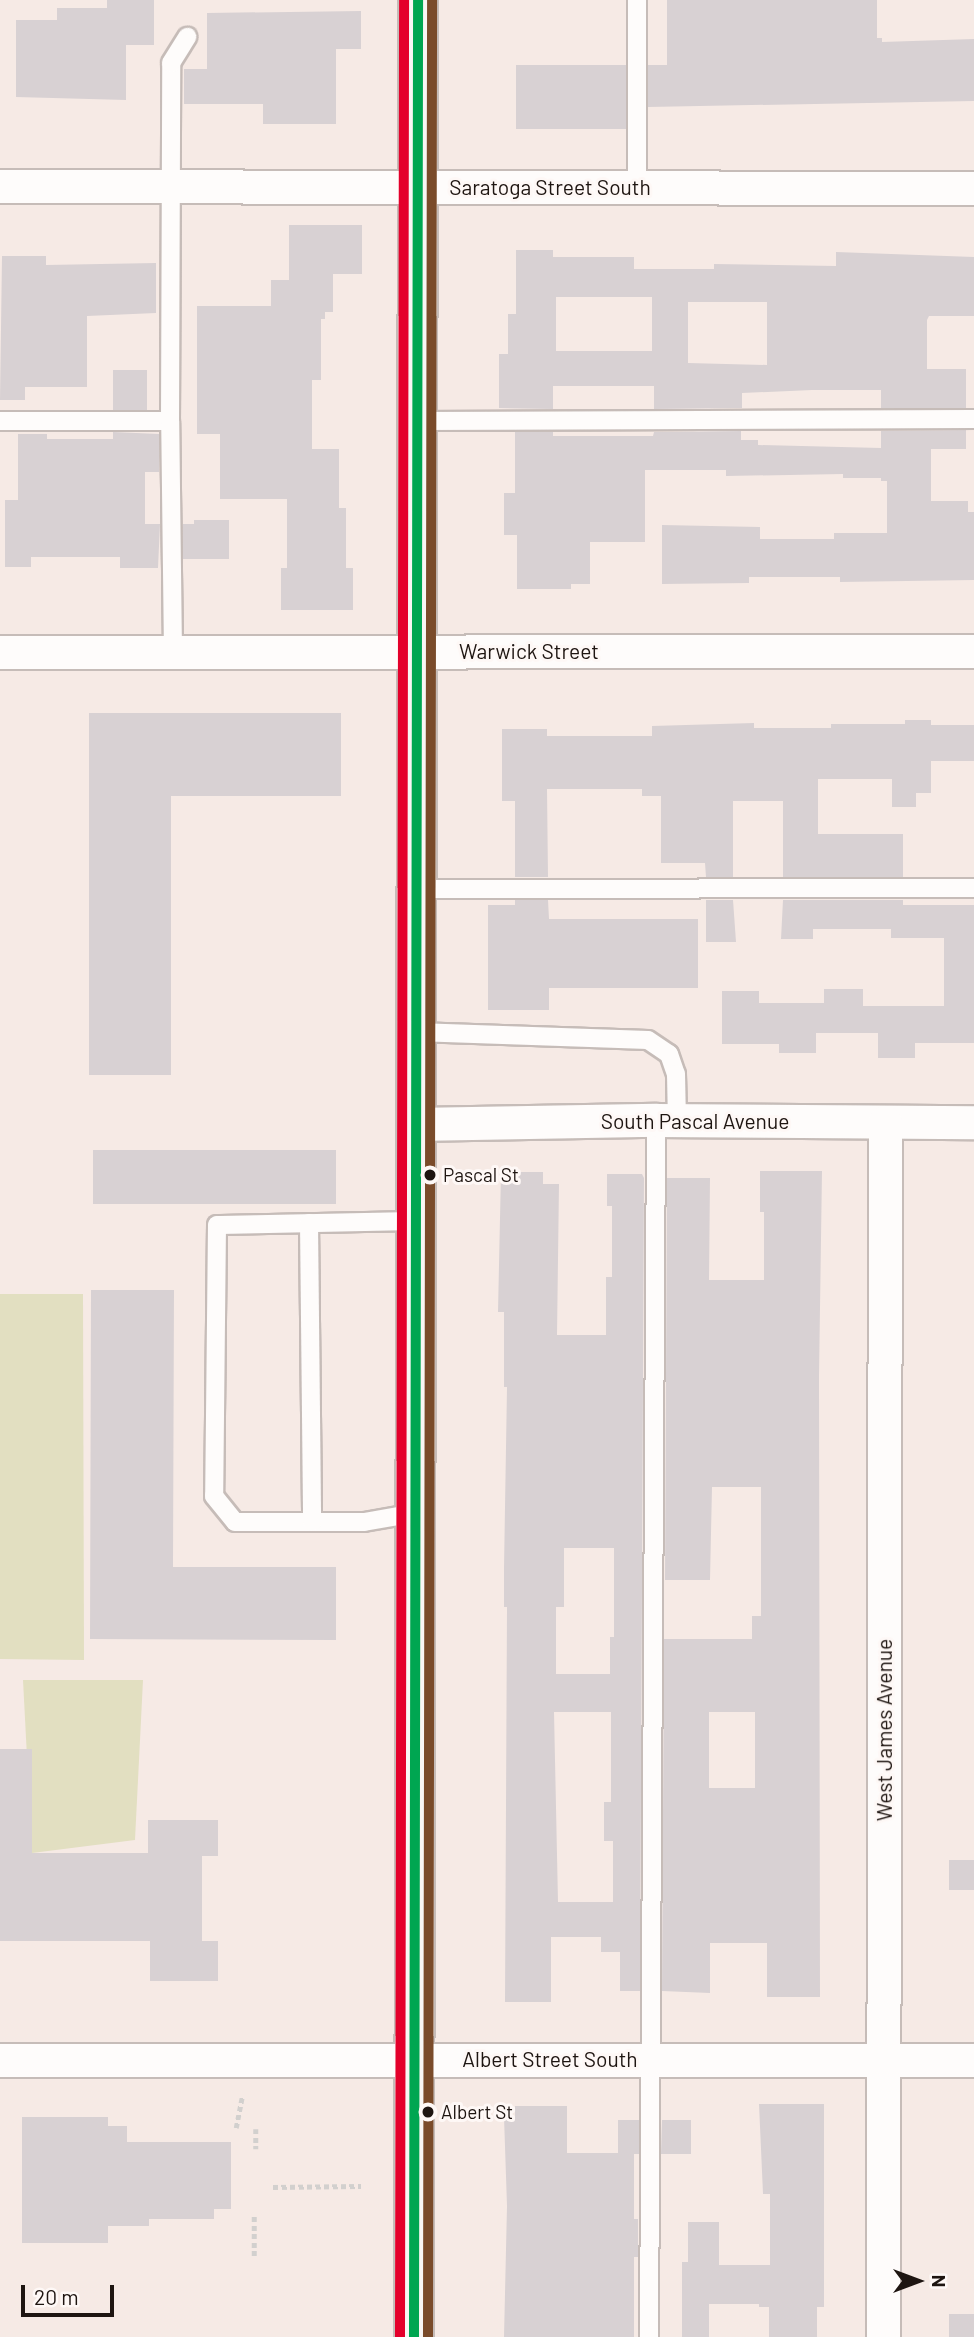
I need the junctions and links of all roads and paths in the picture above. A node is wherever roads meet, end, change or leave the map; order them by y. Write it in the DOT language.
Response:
graph roads {
  1 [pos="418,0"];
  2 [pos="637,0"];
  3 [pos="187,37"];
  4 [pos="0,186"];
  5 [pos="169,186"];
  6 [pos="418,187"];
  7 [pos="637,187"];
  8 [pos="974,188"];
  9 [pos="974,419"];
  10 [pos="0,421"];
  11 [pos="170,421"];
  12 [pos="417,421"];
  13 [pos="416,650"];
  14 [pos="974,651"];
  15 [pos="0,652"];
  16 [pos="173,652"];
  17 [pos="974,888"];
  18 [pos="417,890"];
  19 [pos="416,1032"];
  20 [pos="667,1120"];
  21 [pos="885,1122"];
  22 [pos="974,1122"];
  23 [pos="415,1124"];
  24 [pos="416,1221"];
  25 [pos="309,1223"];
  26 [pos="416,1513"];
  27 [pos="312,1521"];
  28 [pos="413,2059"];
  29 [pos="652,2059"];
  30 [pos="883,2059"];
  31 [pos="0,2060"];
  32 [pos="974,2060"];
  33 [pos="242,2098"];
  34 [pos="236,2128"];
  35 [pos="256,2129"];
  36 [pos="256,2149"];
  37 [pos="361,2186"];
  38 [pos="273,2187"];
  39 [pos="254,2215"];
  40 [pos="254,2256"];
  41 [pos="414,2337"];
  42 [pos="649,2337"];
  43 [pos="883,2337"];
  1 -- 6 [label="main road"];
  2 -- 7 [label="lane"];
  3 -- 5 [label="lane"];
  4 -- 5 [label="street, Saratoga Street South"];
  5 -- 6 [label="street, Saratoga Street South"];
  5 -- 11 [label="lane"];
  6 -- 7 [label="street, Saratoga Street South"];
  6 -- 12 [label="main road"];
  7 -- 8 [label="street, Saratoga Street South"];
  9 -- 12 [label="lane"];
  10 -- 11 [label="lane"];
  11 -- 16 [label="lane"];
  12 -- 13 [label="main road"];
  13 -- 14 [label="street, Warwick Street"];
  13 -- 16 [label="street, Warwick Street"];
  13 -- 18 [label="main road"];
  15 -- 16 [label="street, Warwick Street"];
  17 -- 18 [label="lane"];
  18 -- 19 [label="main road"];
  19 -- 20 [label="lane"];
  19 -- 23 [label="main road"];
  20 -- 21 [label="street, South Pascal Avenue"];
  20 -- 23 [label="street, South Pascal Avenue"];
  20 -- 29 [label="lane"];
  21 -- 22 [label="street, South Pascal Avenue"];
  21 -- 30 [label="street, West James Avenue"];
  23 -- 24 [label="main road"];
  24 -- 25 [label="lane"];
  24 -- 26 [label="main road"];
  25 -- 27 [label="lane"];
  25 -- 27 [label="lane"];
  26 -- 27 [label="lane"];
  26 -- 28 [label="main road"];
  28 -- 29 [label="street, Albert Street South"];
  28 -- 31 [label="street, Albert Street South"];
  28 -- 41 [label="main road"];
  29 -- 30 [label="street, Albert Street South"];
  29 -- 42 [label="lane"];
  30 -- 32 [label="street, Albert Street South"];
  30 -- 43 [label="street, West James Avenue"];
  33 -- 34 [label="path"];
  35 -- 36 [label="path"];
  37 -- 38 [label="path"];
  39 -- 40 [label="path"];
}
